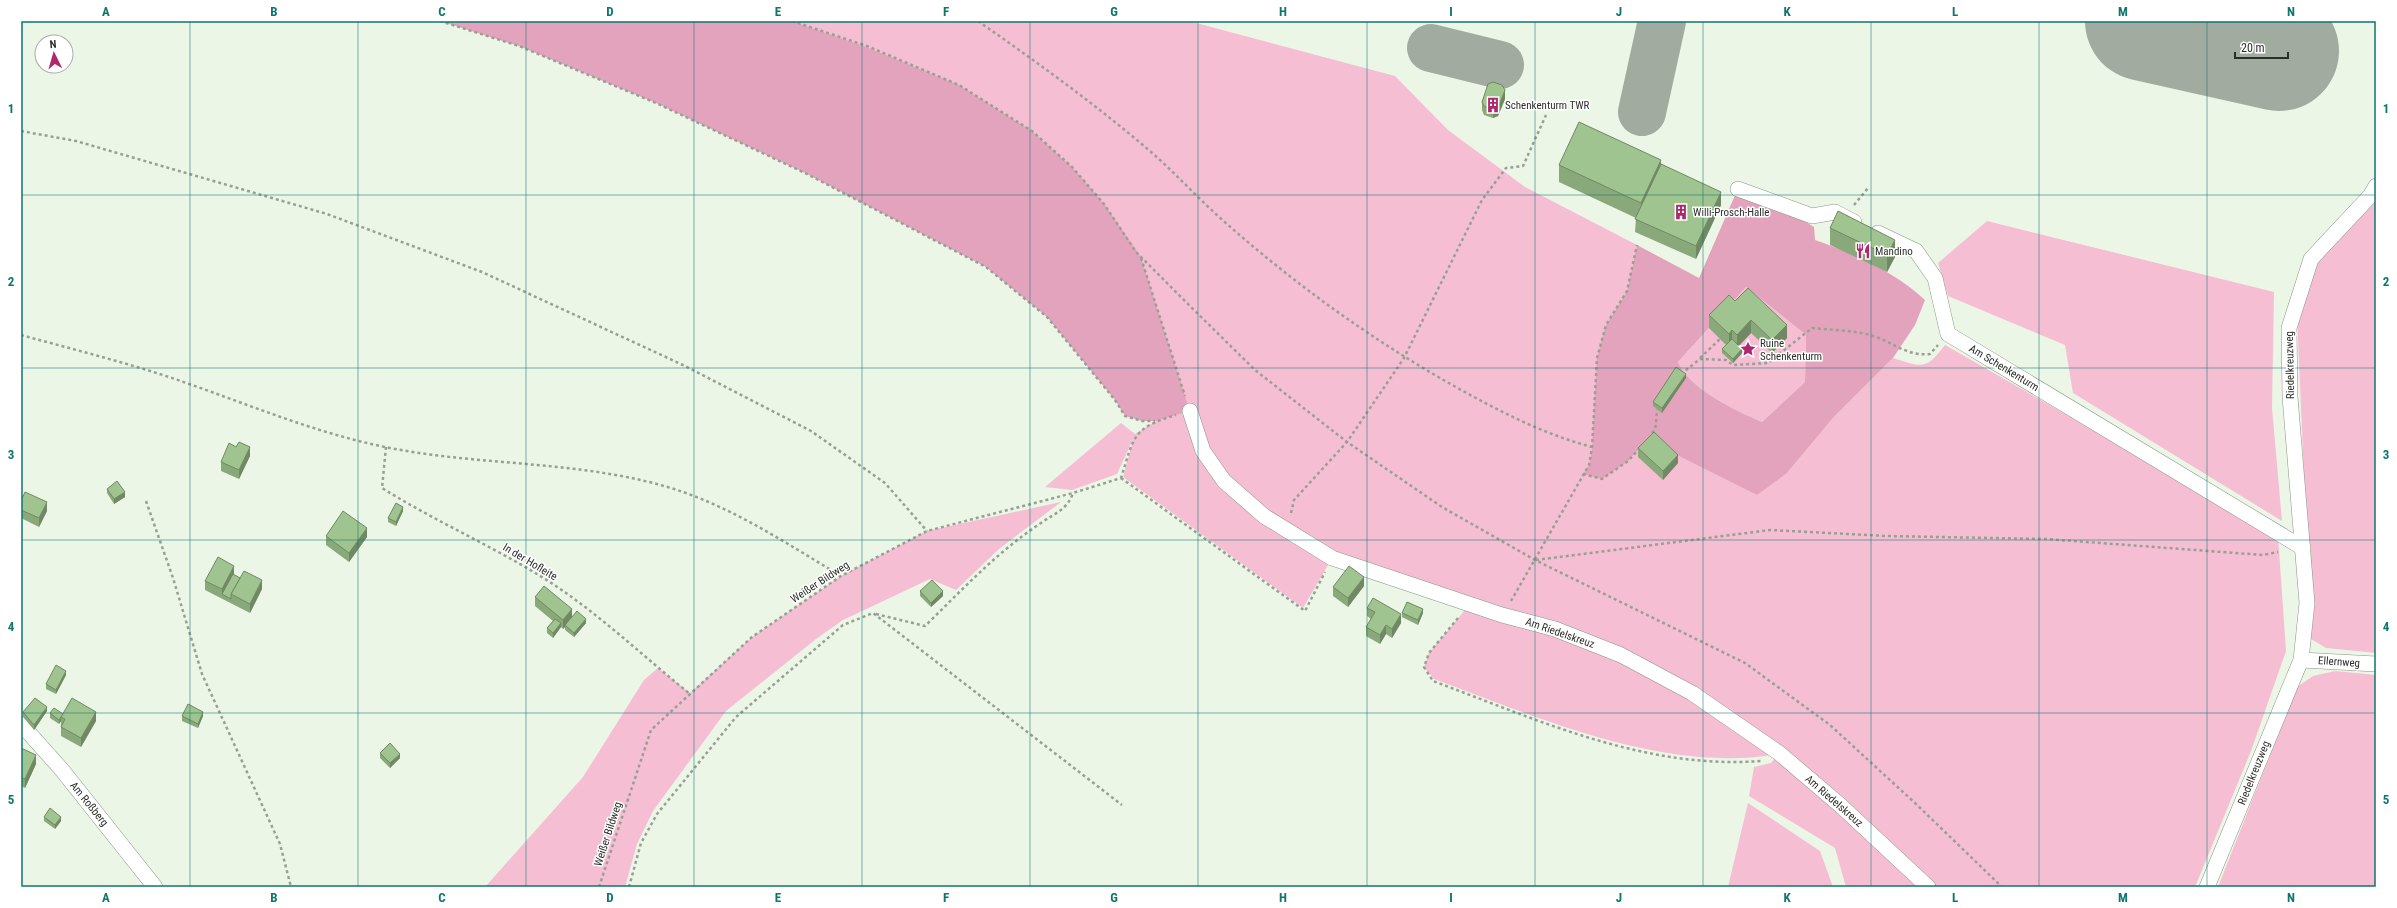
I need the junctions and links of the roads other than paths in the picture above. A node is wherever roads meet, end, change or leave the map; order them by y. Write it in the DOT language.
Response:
graph roads {
  1 [pos="2376,186"];
  2 [pos="1738,189"];
  3 [pos="1190,411"];
  4 [pos="2303,548"];
  5 [pos="2301,660"];
  6 [pos="2376,664"];
  7 [pos="21,724"];
  8 [pos="155,887"];
  9 [pos="1928,887"];
  10 [pos="2207,887"];
  1 -- 4 [label="street, Riedelkreuzweg"];
  2 -- 4 [label="street, Am Schenkenturm"];
  3 -- 9 [label="street, Am Riedelskreuz"];
  4 -- 5 [label="street, Riedelkreuzweg"];
  5 -- 6 [label="street, Ellernweg"];
  5 -- 10 [label="street, Riedelkreuzweg"];
  7 -- 8 [label="street, Am Roßberg"];
}
